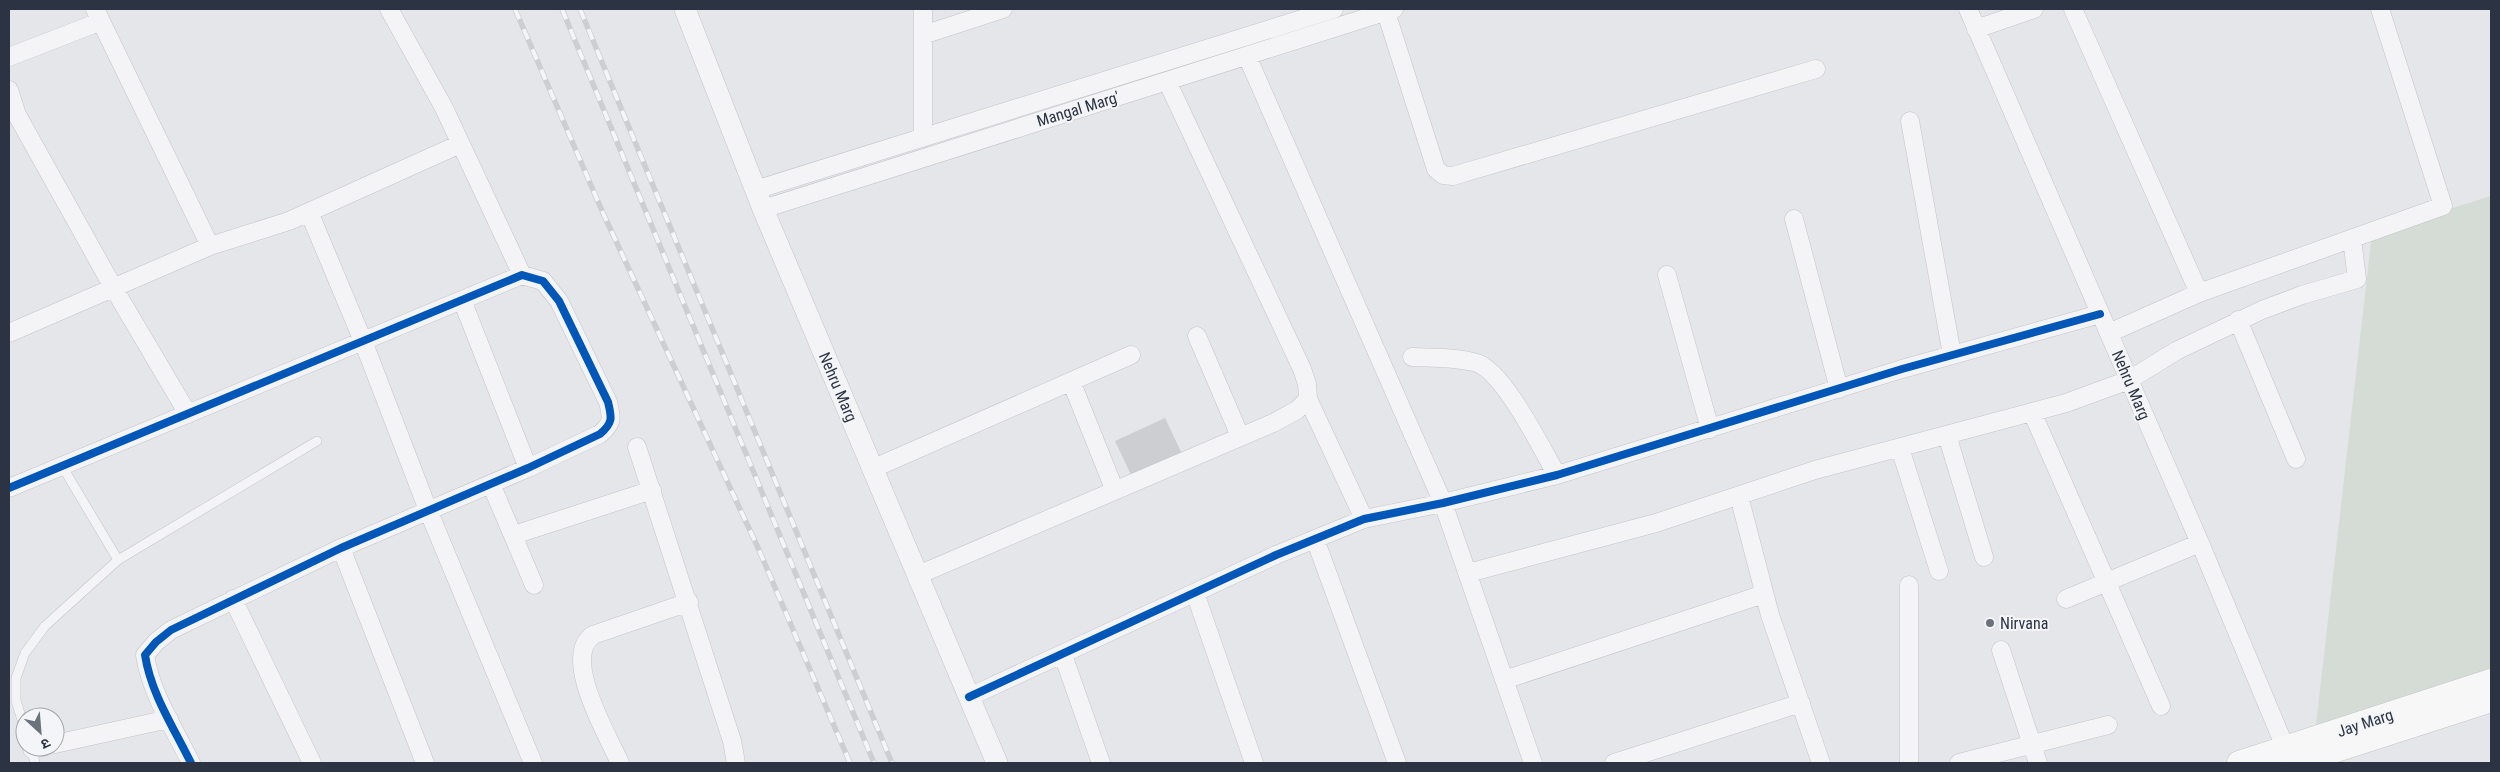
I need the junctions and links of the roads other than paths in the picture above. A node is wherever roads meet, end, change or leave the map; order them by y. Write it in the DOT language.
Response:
graph roads {
  1 [pos="389,9"];
  2 [pos="685,9"];
  3 [pos="923,9"];
  4 [pos="1003,9"];
  5 [pos="1334,9"];
  6 [pos="1968,9"];
  7 [pos="2034,9"];
  8 [pos="2073,9"];
  9 [pos="2380,9"];
  10 [pos="1388,10"];
  11 [pos="97,15"];
  12 [pos="1976,29"];
  13 [pos="923,35"];
  14 [pos="1247,56"];
  15 [pos="9,57"];
  16 [pos="1816,69"];
  17 [pos="1167,82"];
  18 [pos="9,90"];
  19 [pos="13,116"];
  20 [pos="1910,121"];
  21 [pos="923,138"];
  22 [pos="460,144"];
  23 [pos="759,199"];
  24 [pos="309,212"];
  25 [pos="1794,219"];
  26 [pos="2352,239"];
  27 [pos="210,246"];
  28 [pos="522,275"];
  29 [pos="1668,275"];
  30 [pos="113,287"];
  31 [pos="2199,293"];
  32 [pos="462,300"];
  33 [pos="2100,314"];
  34 [pos="2238,320"];
  35 [pos="9,333"];
  36 [pos="2108,333"];
  37 [pos="1197,336"];
  38 [pos="364,341"];
  39 [pos="1131,355"];
  40 [pos="1952,355"];
  41 [pos="1412,357"];
  42 [pos="2129,380"];
  43 [pos="1071,382"];
  44 [pos="1839,389"];
  45 [pos="1308,399"];
  46 [pos="2032,412"];
  47 [pos="188,414"];
  48 [pos="1710,429"];
  49 [pos="1947,435"];
  50 [pos="1240,436"];
  51 [pos="317,441"];
  52 [pos="637,447"];
  53 [pos="1900,448"];
  54 [pos="2296,459"];
  55 [pos="62,466"];
  56 [pos="528,468"];
  57 [pos="872,469"];
  58 [pos="1557,475"];
  59 [pos="491,484"];
  60 [pos="9,488"];
  61 [pos="652,490"];
  62 [pos="1115,491"];
  63 [pos="1739,496"];
  64 [pos="1443,503"];
  65 [pos="428,510"];
  66 [pos="1364,519"];
  67 [pos="514,535"];
  68 [pos="1316,539"];
  69 [pos="2200,544"];
  70 [pos="341,548"];
  71 [pos="1984,558"];
  72 [pos="118,560"];
  73 [pos="1939,571"];
  74 [pos="1468,573"];
  75 [pos="918,575"];
  76 [pos="2106,582"];
  77 [pos="534,585"];
  78 [pos="1909,585"];
  79 [pos="1195,592"];
  80 [pos="1764,594"];
  81 [pos="232,599"];
  82 [pos="2066,599"];
  83 [pos="689,602"];
  84 [pos="2001,650"];
  85 [pos="1063,655"];
  86 [pos="1504,680"];
  87 [pos="2491,681"];
  88 [pos="969,697"];
  89 [pos="2491,700"];
  90 [pos="1801,703"];
  91 [pos="2161,706"];
  92 [pos="18,707"];
  93 [pos="169,719"];
  94 [pos="2108,725"];
  95 [pos="65,742"];
  96 [pos="2032,744"];
  97 [pos="2291,759"];
  98 [pos="191,763"];
  99 [pos="312,763"];
  100 [pos="425,763"];
  101 [pos="533,763"];
  102 [pos="620,763"];
  103 [pos="736,763"];
  104 [pos="997,763"];
  105 [pos="1101,763"];
  106 [pos="1254,763"];
  107 [pos="1396,763"];
  108 [pos="1533,763"];
  109 [pos="1614,763"];
  110 [pos="1822,763"];
  111 [pos="1909,763"];
  112 [pos="1959,763"];
  113 [pos="2038,763"];
  114 [pos="2239,763"];
  1 -- 22 [label="street"];
  2 -- 23 [label="street, Nehru Marg"];
  3 -- 13 [label="street"];
  4 -- 13 [label="street"];
  5 -- 21 [label="street"];
  6 -- 12 [label="street, Nehru Marg"];
  7 -- 12 [label="street"];
  8 -- 31 [label="street"];
  9 -- 26 [label="street"];
  10 -- 14 [label="street, Mangal Marg'"];
  10 -- 16 [label="street"];
  11 -- 15 [label="street"];
  11 -- 27 [label="street"];
  12 -- 33 [label="street, Nehru Marg"];
  13 -- 21 [label="street"];
  14 -- 17 [label="street, Mangal Marg'"];
  14 -- 64 [label="street"];
  17 -- 23 [label="street, Mangal Marg'"];
  17 -- 45 [label="street"];
  18 -- 19 [label="street"];
  19 -- 30 [label="street"];
  20 -- 40 [label="street"];
  21 -- 23 [label="street"];
  22 -- 24 [label="street"];
  22 -- 28 [label="street"];
  23 -- 57 [label="street, Nehru Marg"];
  24 -- 27 [label="street"];
  24 -- 38 [label="street"];
  25 -- 44 [label="street"];
  26 -- 31 [label="street"];
  26 -- 34 [label="street"];
  27 -- 30 [label="street"];
  28 -- 32 [label="street"];
  28 -- 56 [label="street"];
  29 -- 48 [label="street"];
  30 -- 35 [label="street"];
  30 -- 47 [label="street"];
  31 -- 36 [label="street"];
  32 -- 38 [label="street"];
  32 -- 56 [label="street"];
  33 -- 36 [label="street, Nehru Marg"];
  33 -- 40 [label="street"];
  34 -- 42 [label="street"];
  34 -- 54 [label="street"];
  36 -- 42 [label="street, Nehru Marg"];
  37 -- 50 [label="street"];
  38 -- 47 [label="street"];
  38 -- 65 [label="street"];
  39 -- 43 [label="street"];
  40 -- 44 [label="street"];
  41 -- 58 [label="street"];
  42 -- 46 [label="street"];
  42 -- 69 [label="street, Nehru Marg"];
  43 -- 57 [label="street"];
  43 -- 62 [label="street"];
  44 -- 48 [label="street"];
  45 -- 50 [label="street"];
  45 -- 66 [label="street"];
  46 -- 49 [label="street"];
  46 -- 76 [label="street"];
  47 -- 55 [label="street"];
  48 -- 58 [label="street"];
  49 -- 53 [label="street"];
  49 -- 71 [label="street"];
  50 -- 62 [label="street"];
  51 -- 72 [label="lane"];
  52 -- 61 [label="street"];
  53 -- 63 [label="street"];
  53 -- 73 [label="street"];
  55 -- 60 [label="street"];
  55 -- 72 [label="lane"];
  56 -- 59 [label="street"];
  57 -- 75 [label="street, Nehru Marg"];
  58 -- 64 [label="street"];
  59 -- 65 [label="street"];
  59 -- 67 [label="street"];
  61 -- 67 [label="street"];
  61 -- 83 [label="street"];
  62 -- 75 [label="street"];
  63 -- 74 [label="street"];
  63 -- 80 [label="street"];
  64 -- 66 [label="street"];
  64 -- 74 [label="street"];
  65 -- 70 [label="street"];
  65 -- 101 [label="street"];
  66 -- 68 [label="street"];
  67 -- 77 [label="street"];
  68 -- 79 [label="street"];
  68 -- 107 [label="street"];
  69 -- 76 [label="street"];
  69 -- 97 [label="street, Nehru Marg"];
  70 -- 81 [label="street"];
  70 -- 100 [label="street"];
  72 -- 92 [label="lane"];
  74 -- 86 [label="street"];
  75 -- 88 [label="street, Nehru Marg"];
  76 -- 82 [label="street"];
  76 -- 91 [label="street"];
  78 -- 111 [label="street"];
  79 -- 85 [label="street"];
  79 -- 106 [label="street"];
  80 -- 86 [label="street"];
  80 -- 90 [label="street"];
  81 -- 93 [label="street"];
  81 -- 99 [label="street"];
  83 -- 102 [label="street"];
  83 -- 103 [label="street"];
  84 -- 96 [label="street"];
  85 -- 88 [label="street"];
  85 -- 105 [label="street"];
  86 -- 108 [label="street"];
  87 -- 97 [label="main road, Jay Marg"];
  88 -- 104 [label="street, Nehru Marg"];
  89 -- 97 [label="main road, Jay Marg"];
  90 -- 109 [label="street"];
  90 -- 110 [label="street"];
  93 -- 95 [label="street"];
  93 -- 98 [label="street"];
  94 -- 96 [label="street"];
  96 -- 112 [label="street"];
  96 -- 113 [label="street"];
  97 -- 114 [label="main road, Jay Marg"];
}
